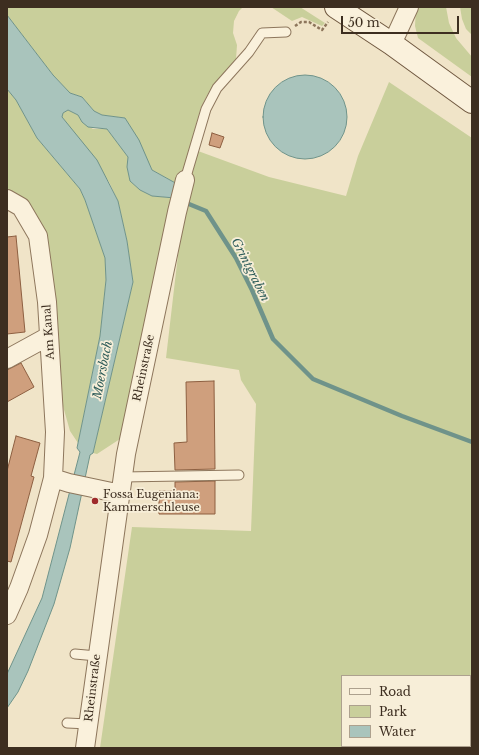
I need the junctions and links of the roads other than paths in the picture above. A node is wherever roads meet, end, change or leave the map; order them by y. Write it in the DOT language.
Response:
graph roads {
  1 [pos="337,7"];
  2 [pos="409,7"];
  3 [pos="286,32"];
  4 [pos="392,44"];
  5 [pos="472,102"];
  6 [pos="185,180"];
  7 [pos="7,199"];
  8 [pos="49,336"];
  9 [pos="7,359"];
  10 [pos="239,475"];
  11 [pos="60,480"];
  12 [pos="122,485"];
  13 [pos="7,615"];
  14 [pos="75,654"];
  15 [pos="97,656"];
  16 [pos="67,723"];
  17 [pos="89,724"];
  18 [pos="85,748"];
  1 -- 4 [label="main road"];
  2 -- 4 [label="street"];
  3 -- 6 [label="lane, Rheinstraße"];
  4 -- 5 [label="main road"];
  6 -- 12 [label="street, Rheinstraße"];
  7 -- 8 [label="street, Am Kanal"];
  8 -- 9 [label="street"];
  8 -- 11 [label="street, Am Kanal"];
  10 -- 12 [label="lane"];
  11 -- 12 [label="street"];
  11 -- 13 [label="street, Am Kanal"];
  12 -- 15 [label="street, Rheinstraße"];
  14 -- 15 [label="lane"];
  15 -- 17 [label="street, Rheinstraße"];
  16 -- 17 [label="lane"];
  17 -- 18 [label="street, Rheinstraße"];
}
